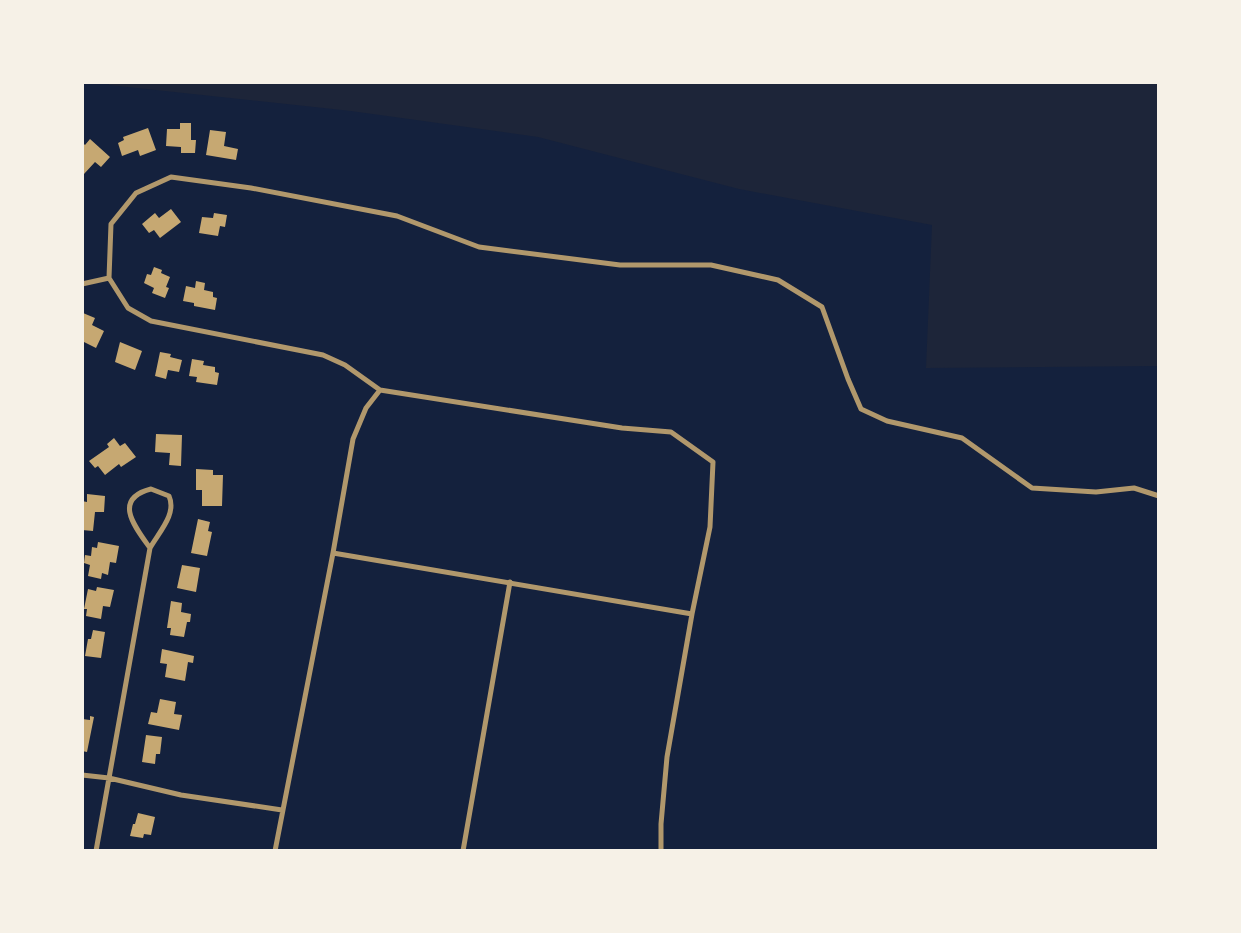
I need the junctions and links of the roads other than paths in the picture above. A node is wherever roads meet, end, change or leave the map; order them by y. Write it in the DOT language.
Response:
graph roads {
  1 [pos="109,278"];
  2 [pos="82,284"];
  3 [pos="380,390"];
  4 [pos="1159,496"];
  5 [pos="150,548"];
  6 [pos="333,553"];
  7 [pos="510,582"];
  8 [pos="692,614"];
  9 [pos="82,775"];
  10 [pos="109,778"];
  11 [pos="282,810"];
  12 [pos="96,851"];
  13 [pos="275,851"];
  14 [pos="463,851"];
  15 [pos="661,851"];
  1 -- 2 [label="street"];
  1 -- 3 [label="street"];
  1 -- 4 [label="street"];
  3 -- 6 [label="street"];
  3 -- 8 [label="street"];
  5 -- 5 [label="street"];
  5 -- 10 [label="street"];
  6 -- 7 [label="street"];
  6 -- 11 [label="street"];
  7 -- 8 [label="street"];
  7 -- 14 [label="street"];
  8 -- 15 [label="street"];
  9 -- 10 [label="street"];
  10 -- 11 [label="street"];
  10 -- 12 [label="street"];
  11 -- 13 [label="street"];
}
